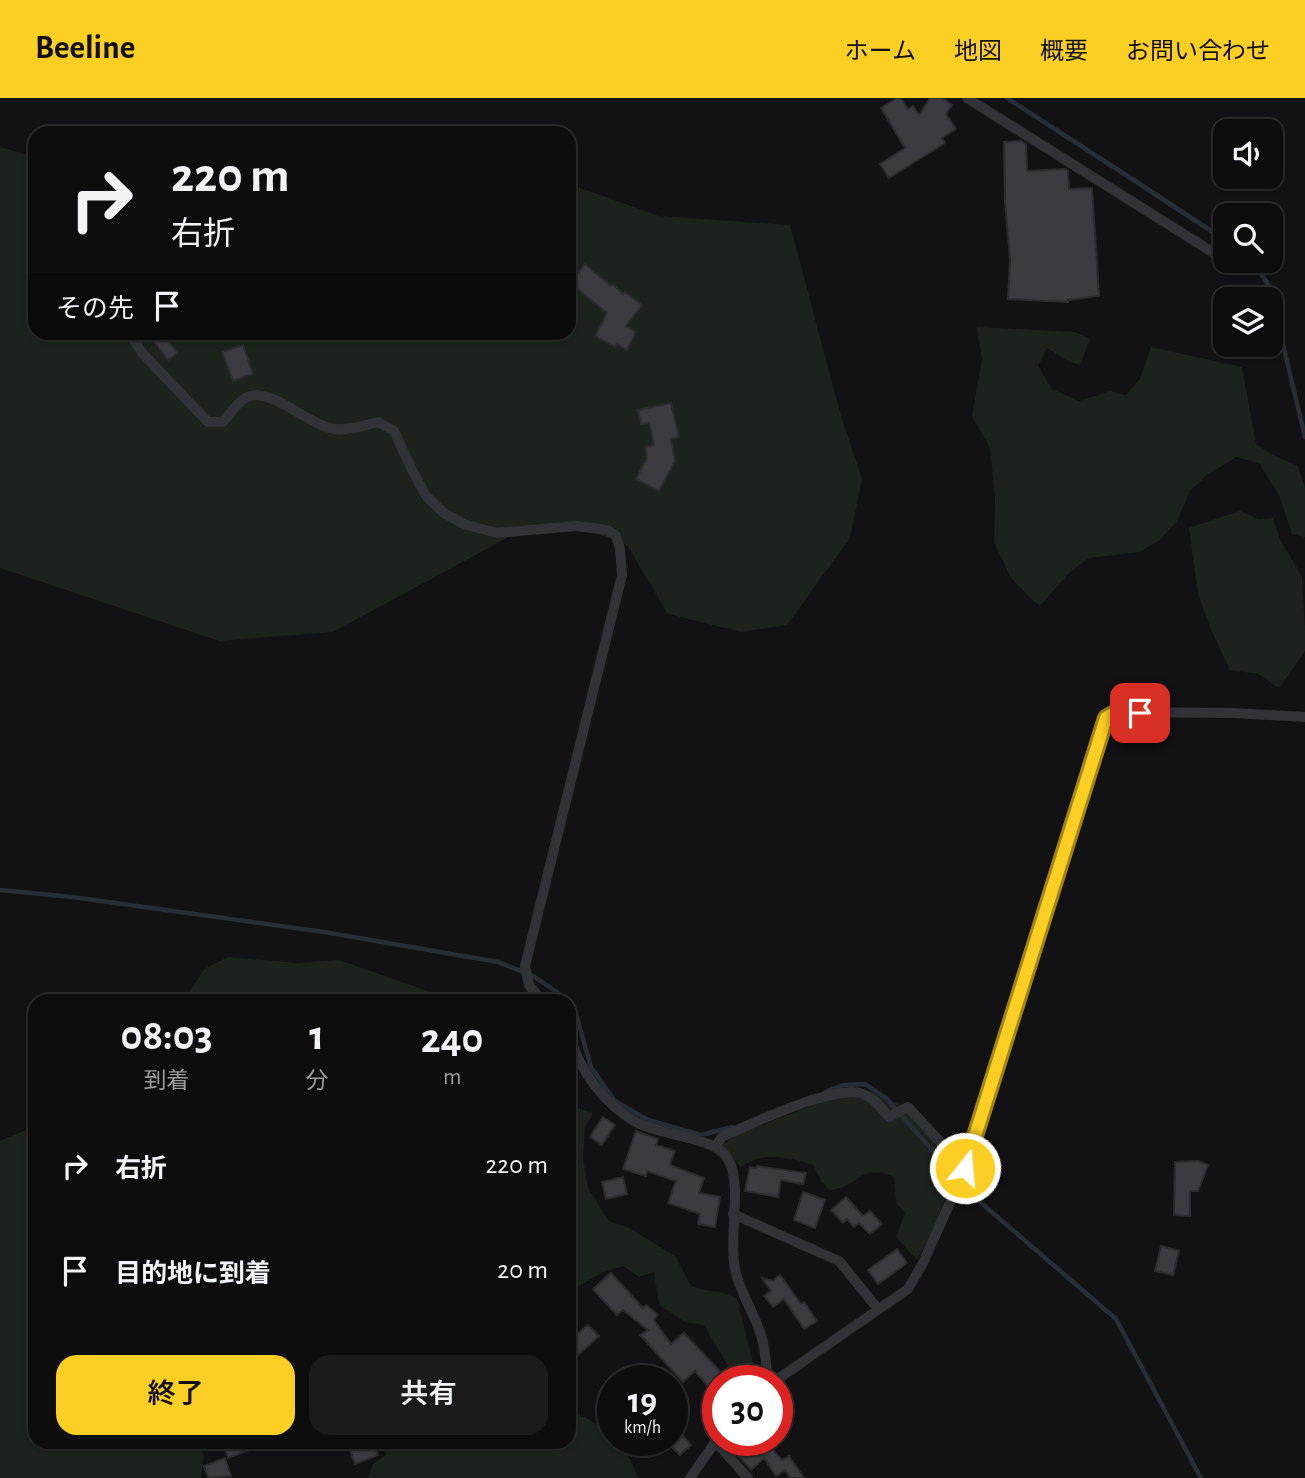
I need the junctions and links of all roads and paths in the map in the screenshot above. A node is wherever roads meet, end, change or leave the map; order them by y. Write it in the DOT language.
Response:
graph roads {
  1 [pos="967,98"];
  2 [pos="1213,252"];
  3 [pos="134,340"];
  4 [pos="1305,717"];
  5 [pos="535,994"];
  6 [pos="576,1050"];
  7 [pos="716,1146"];
  8 [pos="965,1168"];
  9 [pos="733,1214"];
  10 [pos="878,1309"];
  11 [pos="766,1365"];
  12 [pos="793,1368"];
  13 [pos="705,1456"];
  14 [pos="729,1456"];
  15 [pos="691,1478"];
  16 [pos="748,1478"];
  1 -- 2 [label="street"];
  3 -- 5 [label="street"];
  4 -- 8 [label="street"];
  6 -- 7 [label="street"];
  7 -- 8 [label="street"];
  7 -- 9 [label="street"];
  8 -- 10 [label="street"];
  9 -- 10 [label="street"];
  9 -- 11 [label="street"];
  10 -- 12 [label="street"];
  13 -- 15 [label="street"];
  14 -- 16 [label="street"];
}
